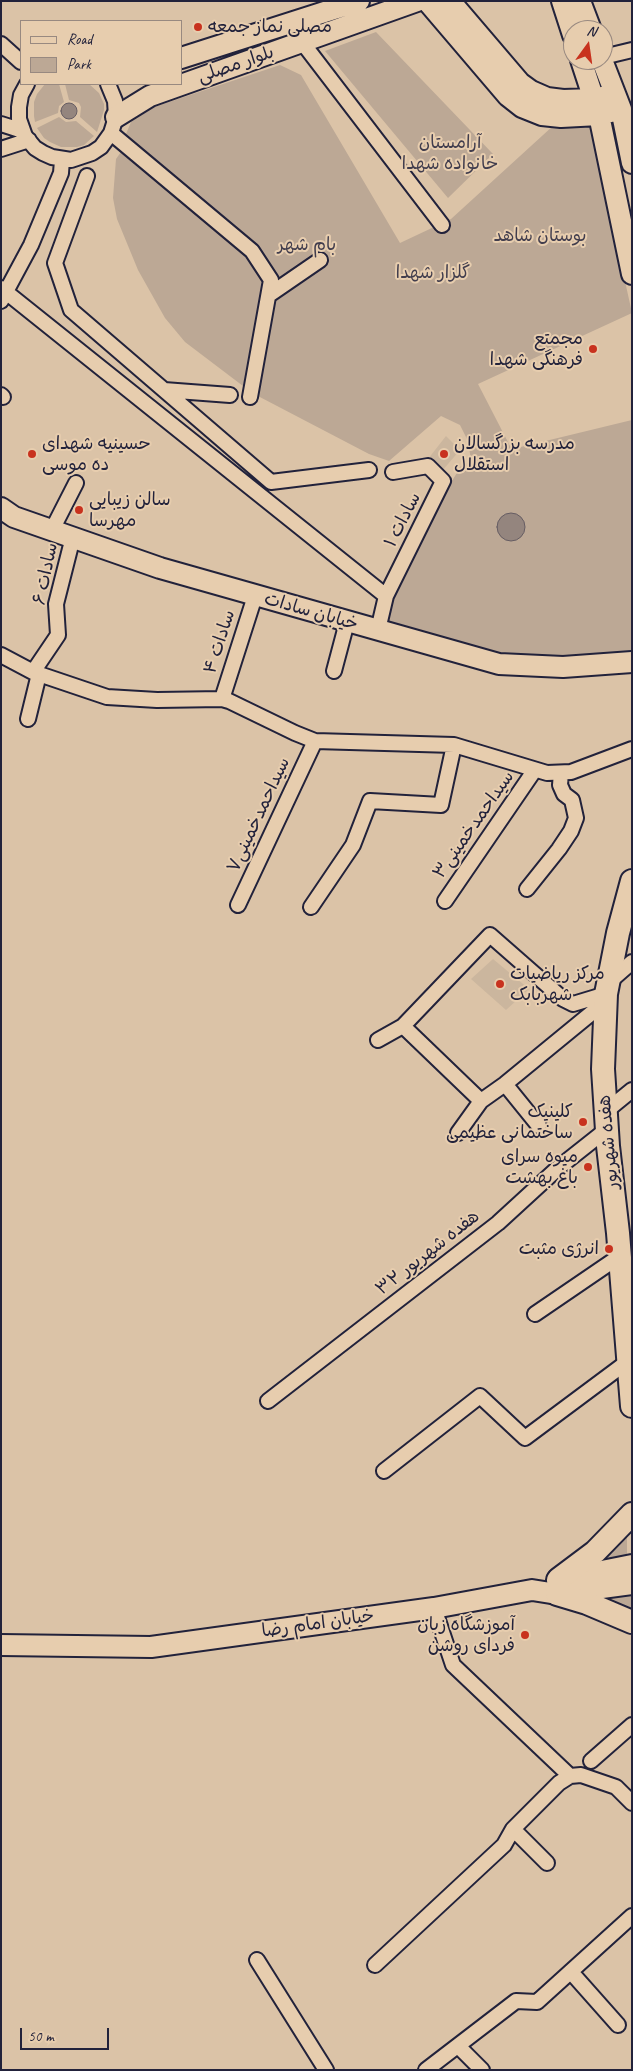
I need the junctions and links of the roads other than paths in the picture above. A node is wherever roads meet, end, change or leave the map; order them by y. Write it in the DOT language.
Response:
graph roads {
  1 [pos="359,1"];
  2 [pos="417,1"];
  3 [pos="426,1"];
  4 [pos="450,1"];
  5 [pos="562,1"];
  6 [pos="580,1"];
  7 [pos="568,20"];
  8 [pos="587,20"];
  9 [pos="302,42"];
  10 [pos="1,44"];
  11 [pos="632,50"];
  12 [pos="613,56"];
  13 [pos="182,58"];
  14 [pos="20,61"];
  15 [pos="584,70"];
  16 [pos="607,70"];
  17 [pos="26,85"];
  18 [pos="108,85"];
  19 [pos="181,85"];
  20 [pos="182,85"];
  21 [pos="618,102"];
  22 [pos="596,107"];
  23 [pos="1,124"];
  24 [pos="114,125"];
  25 [pos="26,136"];
  26 [pos="1,149"];
  27 [pos="62,160"];
  28 [pos="632,163"];
  29 [pos="86,176"];
  30 [pos="442,225"];
  31 [pos="320,260"];
  32 [pos="632,274"];
  33 [pos="3,294"];
  34 [pos="269,295"];
  35 [pos="164,390"];
  36 [pos="230,396"];
  37 [pos="250,397"];
  38 [pos="369,470"];
  39 [pos="393,472"];
  40 [pos="76,483"];
  41 [pos="1,508"];
  42 [pos="52,530"];
  43 [pos="73,537"];
  44 [pos="255,596"];
  45 [pos="386,596"];
  46 [pos="347,622"];
  47 [pos="378,630"];
  48 [pos="1,655"];
  49 [pos="632,662"];
  50 [pos="334,671"];
  51 [pos="36,673"];
  52 [pos="222,699"];
  53 [pos="28,719"];
  54 [pos="315,740"];
  55 [pos="454,745"];
  56 [pos="632,750"];
  57 [pos="534,770"];
  58 [pos="561,773"];
  59 [pos="632,881"];
  60 [pos="527,889"];
  61 [pos="444,901"];
  62 [pos="238,905"];
  63 [pos="311,907"];
  64 [pos="632,962"];
  65 [pos="606,993"];
  66 [pos="403,1026"];
  67 [pos="378,1040"];
  68 [pos="505,1084"];
  69 [pos="632,1090"];
  70 [pos="481,1101"];
  71 [pos="606,1121"];
  72 [pos="539,1126"];
  73 [pos="458,1132"];
  74 [pos="623,1244"];
  75 [pos="535,1314"];
  76 [pos="628,1354"];
  77 [pos="268,1401"];
  78 [pos="632,1406"];
  79 [pos="384,1471"];
  80 [pos="632,1514"];
  81 [pos="632,1566"];
  82 [pos="632,1584"];
  83 [pos="558,1587"];
  84 [pos="434,1608"];
  85 [pos="632,1622"];
  86 [pos="1,1645"];
  87 [pos="632,1725"];
  88 [pos="591,1761"];
  89 [pos="570,1776"];
  90 [pos="632,1802"];
  91 [pos="513,1829"];
  92 [pos="547,1863"];
  93 [pos="632,1916"];
  94 [pos="257,1960"];
  95 [pos="375,1965"];
  96 [pos="571,1972"];
  97 [pos="618,2025"];
  98 [pos="458,2046"];
  99 [pos="326,2070"];
  100 [pos="426,2070"];
  101 [pos="482,2070"];
  1 -- 13 [label="street, بلوار مصلی"];
  2 -- 9 [label="street, بلوار مصلی"];
  3 -- 22 [label="street"];
  4 -- 22 [label="street"];
  5 -- 7 [label="street"];
  6 -- 8 [label="street"];
  9 -- 20 [label="street, بلوار مصلی"];
  9 -- 30 [label="street"];
  10 -- 14 [label="street"];
  11 -- 12 [label="street"];
  15 -- 22 [label="street"];
  16 -- 21 [label="street"];
  17 -- 25 [label="street"];
  18 -- 24 [label="street"];
  19 -- 24 [label="street, بلوار مصلی"];
  21 -- 22 [label="street"];
  21 -- 28 [label="street"];
  22 -- 32 [label="street"];
  23 -- 25 [label="street"];
  24 -- 27 [label="street"];
  24 -- 34 [label="street"];
  25 -- 26 [label="street"];
  25 -- 27 [label="street"];
  27 -- 33 [label="street"];
  29 -- 35 [label="street"];
  31 -- 34 [label="street"];
  33 -- 45 [label="street"];
  34 -- 37 [label="street"];
  35 -- 36 [label="street"];
  35 -- 38 [label="street"];
  39 -- 45 [label="street, سادات ۱"];
  40 -- 42 [label="street"];
  41 -- 42 [label="street, خیابان سادات"];
  42 -- 43 [label="street, خیابان سادات"];
  43 -- 44 [label="street, خیابان سادات"];
  43 -- 51 [label="street, سادات ۶"];
  44 -- 46 [label="street, خیابان سادات"];
  44 -- 52 [label="street, سادات ۴"];
  45 -- 47 [label="street, سادات ۱"];
  46 -- 47 [label="street, خیابان سادات"];
  46 -- 50 [label="street"];
  47 -- 49 [label="street, خیابان سادات"];
  48 -- 51 [label="street"];
  51 -- 52 [label="street"];
  51 -- 53 [label="street, سادات ۶"];
  52 -- 54 [label="street"];
  54 -- 55 [label="street"];
  54 -- 62 [label="street, سیداحمدخمینی۷"];
  55 -- 57 [label="street"];
  55 -- 63 [label="street"];
  56 -- 58 [label="street"];
  57 -- 58 [label="street"];
  57 -- 61 [label="street, سیداحمدخمینی۳"];
  58 -- 60 [label="street"];
  59 -- 65 [label="main road, هفده شهریور"];
  64 -- 65 [label="street"];
  65 -- 66 [label="street"];
  65 -- 68 [label="street"];
  65 -- 71 [label="main road, هفده شهریور"];
  66 -- 67 [label="street"];
  66 -- 70 [label="street"];
  68 -- 70 [label="street"];
  68 -- 72 [label="street"];
  69 -- 71 [label="street, هفده شهریور ۳۲"];
  70 -- 73 [label="street"];
  71 -- 74 [label="main road, هفده شهریور"];
  71 -- 77 [label="street, هفده شهریور ۳۲"];
  74 -- 75 [label="street"];
  74 -- 76 [label="main road, هفده شهریور"];
  76 -- 78 [label="main road, هفده شهریور"];
  76 -- 79 [label="street"];
  80 -- 83 [label="main road"];
  81 -- 83 [label="street"];
  82 -- 83 [label="street, خیابان امام رضا"];
  83 -- 84 [label="street, خیابان امام رضا"];
  83 -- 85 [label="main road"];
  84 -- 86 [label="street, خیابان امام رضا"];
  84 -- 89 [label="street"];
  87 -- 88 [label="street"];
  89 -- 90 [label="street"];
  89 -- 91 [label="street"];
  91 -- 92 [label="street"];
  91 -- 95 [label="street"];
  93 -- 96 [label="street"];
  94 -- 99 [label="street"];
  96 -- 97 [label="street"];
  96 -- 98 [label="street"];
  98 -- 100 [label="street"];
  98 -- 101 [label="street"];
}
